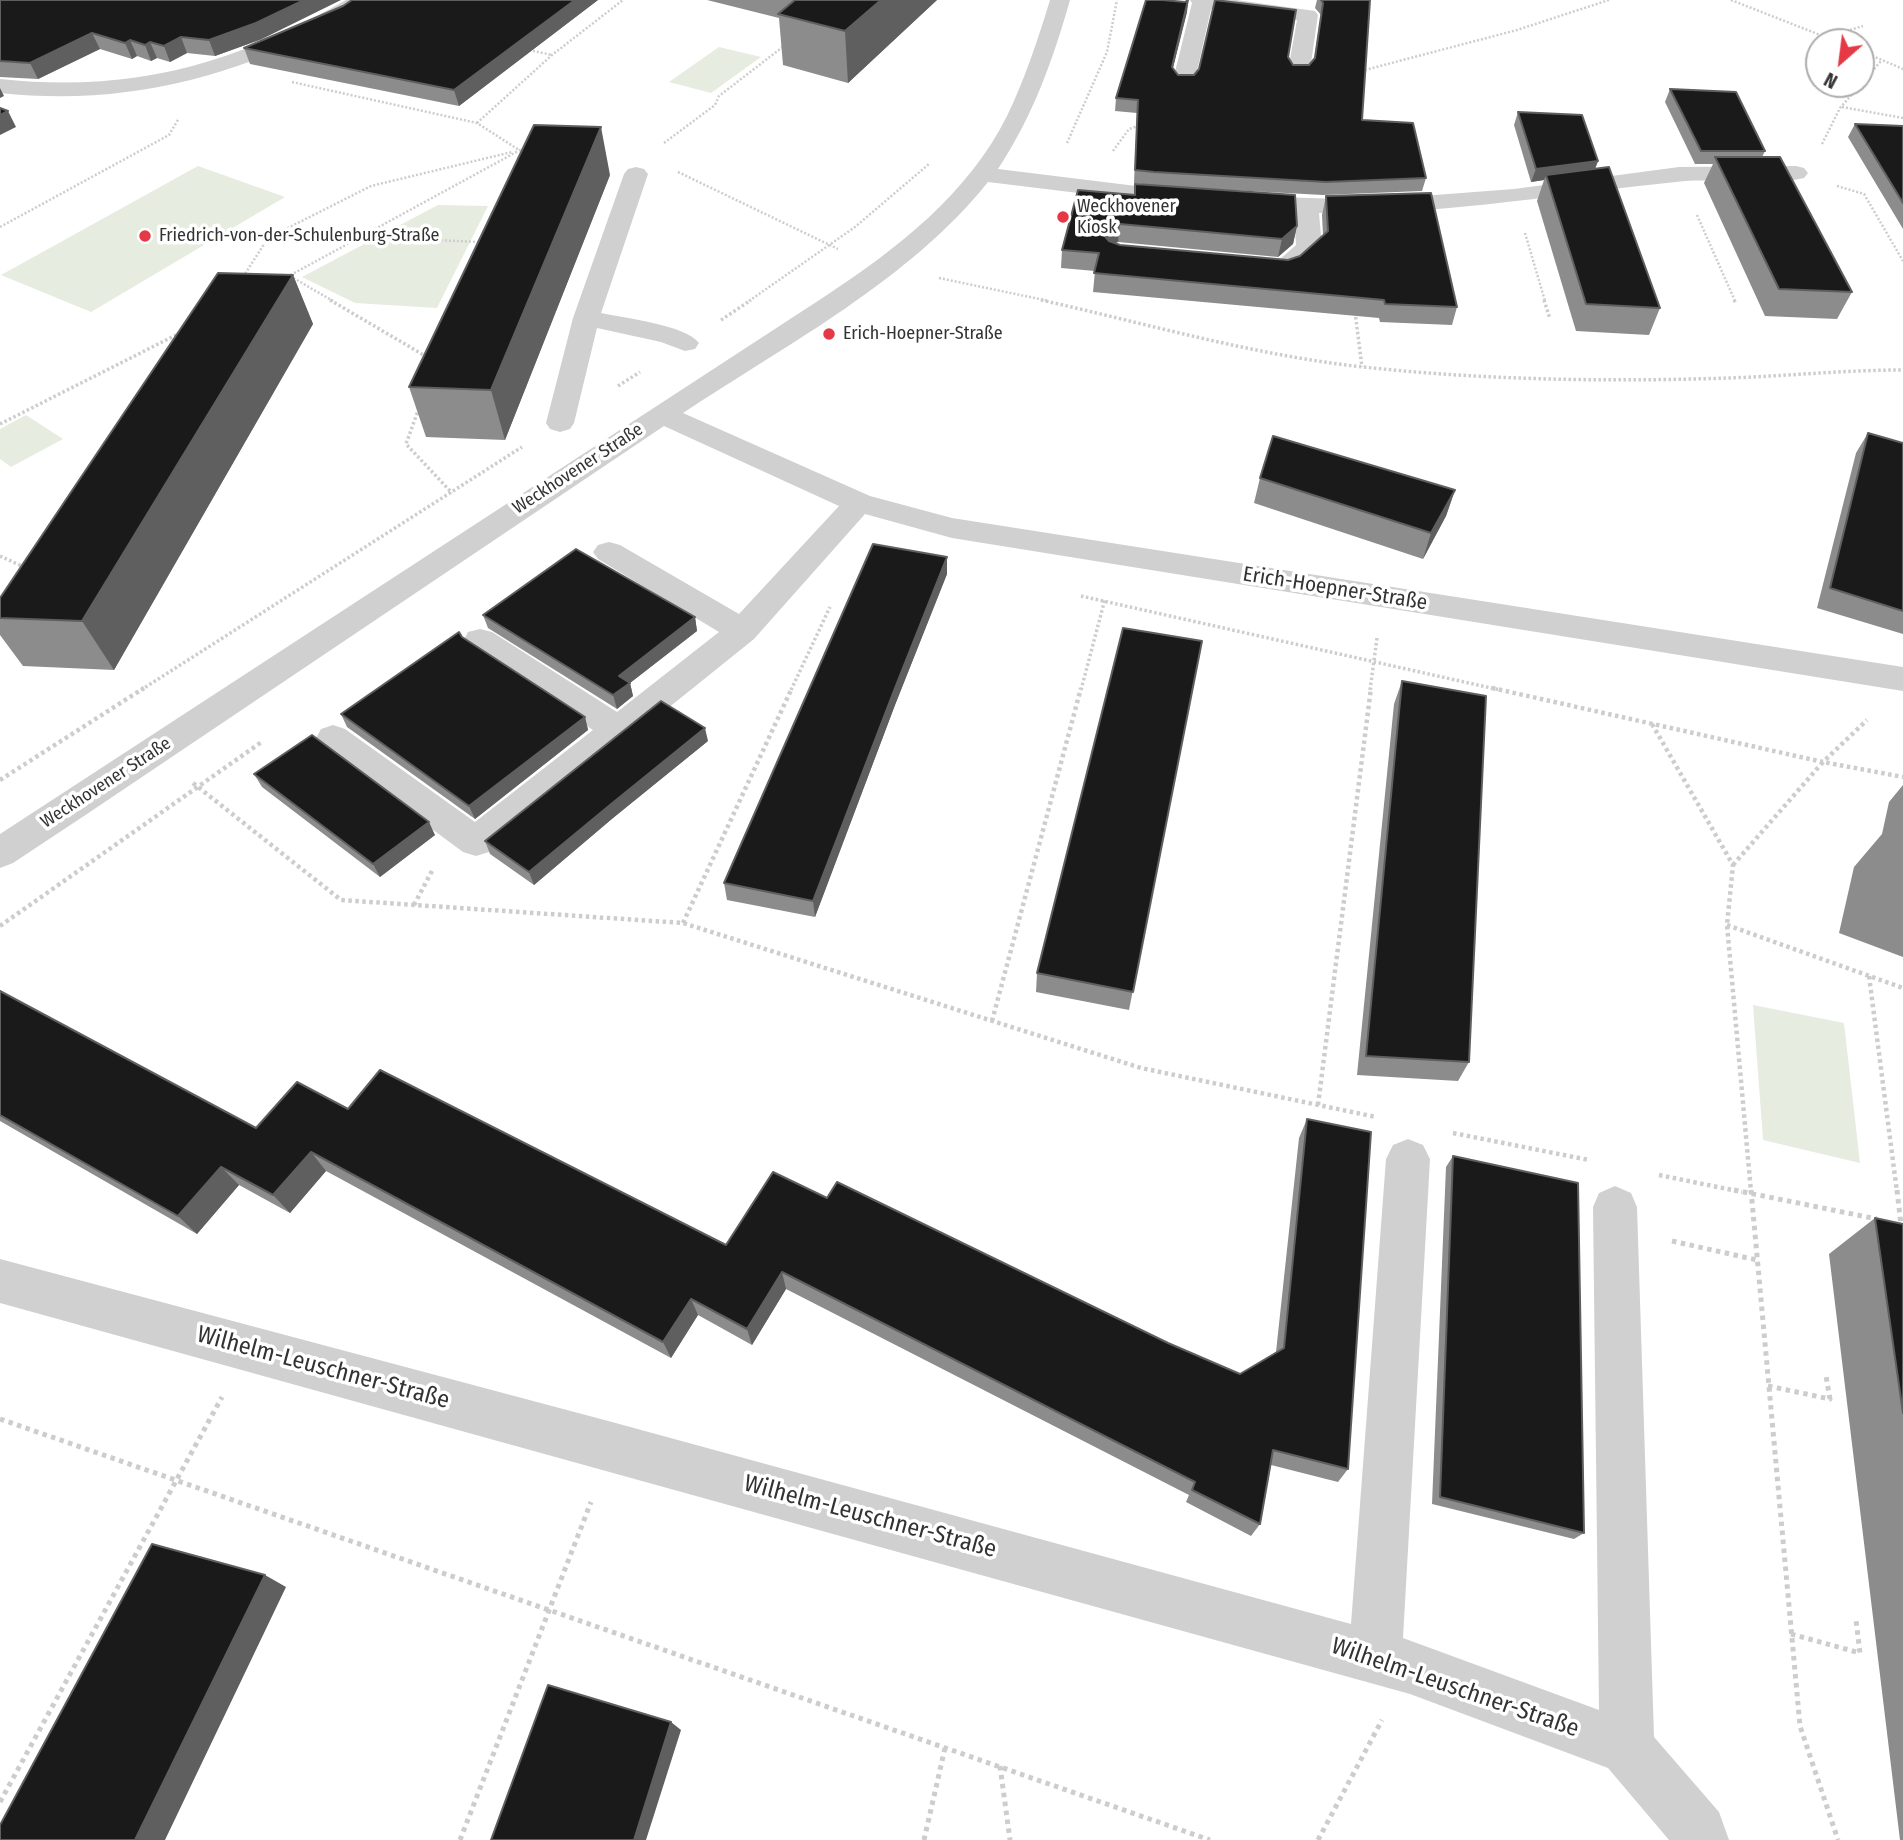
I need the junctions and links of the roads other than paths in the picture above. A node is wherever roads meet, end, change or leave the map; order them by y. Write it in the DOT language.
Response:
graph roads {
  1 [pos="361,0"];
  2 [pos="1060,0"];
  3 [pos="1201,1"];
  4 [pos="1299,70"];
  5 [pos="1184,80"];
  6 [pos="0,86"];
  7 [pos="1796,173"];
  8 [pos="636,174"];
  9 [pos="982,174"];
  10 [pos="1306,205"];
  11 [pos="1229,263"];
  12 [pos="586,318"];
  13 [pos="685,343"];
  14 [pos="662,414"];
  15 [pos="559,423"];
  16 [pos="859,503"];
  17 [pos="609,552"];
  18 [pos="742,631"];
  19 [pos="480,640"];
  20 [pos="1903,679"];
  21 [pos="617,729"];
  22 [pos="333,737"];
  23 [pos="0,853"];
  24 [pos="1408,1159"];
  25 [pos="1615,1218"];
  26 [pos="0,1280"];
  27 [pos="1393,1662"];
  28 [pos="1627,1748"];
  29 [pos="1700,1836"];
  1 -- 6 [label="street"];
  2 -- 9 [label="street, Weckhovener Straße"];
  3 -- 4 [label="street"];
  3 -- 5 [label="street"];
  7 -- 10 [label="street"];
  8 -- 12 [label="street"];
  9 -- 10 [label="street"];
  9 -- 14 [label="street, Weckhovener Straße"];
  10 -- 11 [label="street"];
  12 -- 13 [label="street"];
  12 -- 15 [label="street"];
  14 -- 16 [label="street, Erich-Hoepner-Straße"];
  14 -- 23 [label="street, Weckhovener Straße"];
  16 -- 18 [label="street"];
  16 -- 20 [label="street, Erich-Hoepner-Straße"];
  17 -- 18 [label="street"];
  18 -- 21 [label="street"];
  19 -- 21 [label="street"];
  21 -- 22 [label="street"];
  24 -- 27 [label="street"];
  25 -- 28 [label="street"];
  26 -- 27 [label="street, Wilhelm-Leuschner-Straße"];
  27 -- 28 [label="street, Wilhelm-Leuschner-Straße"];
  28 -- 29 [label="street, Wilhelm-Leuschner-Straße"];
}
